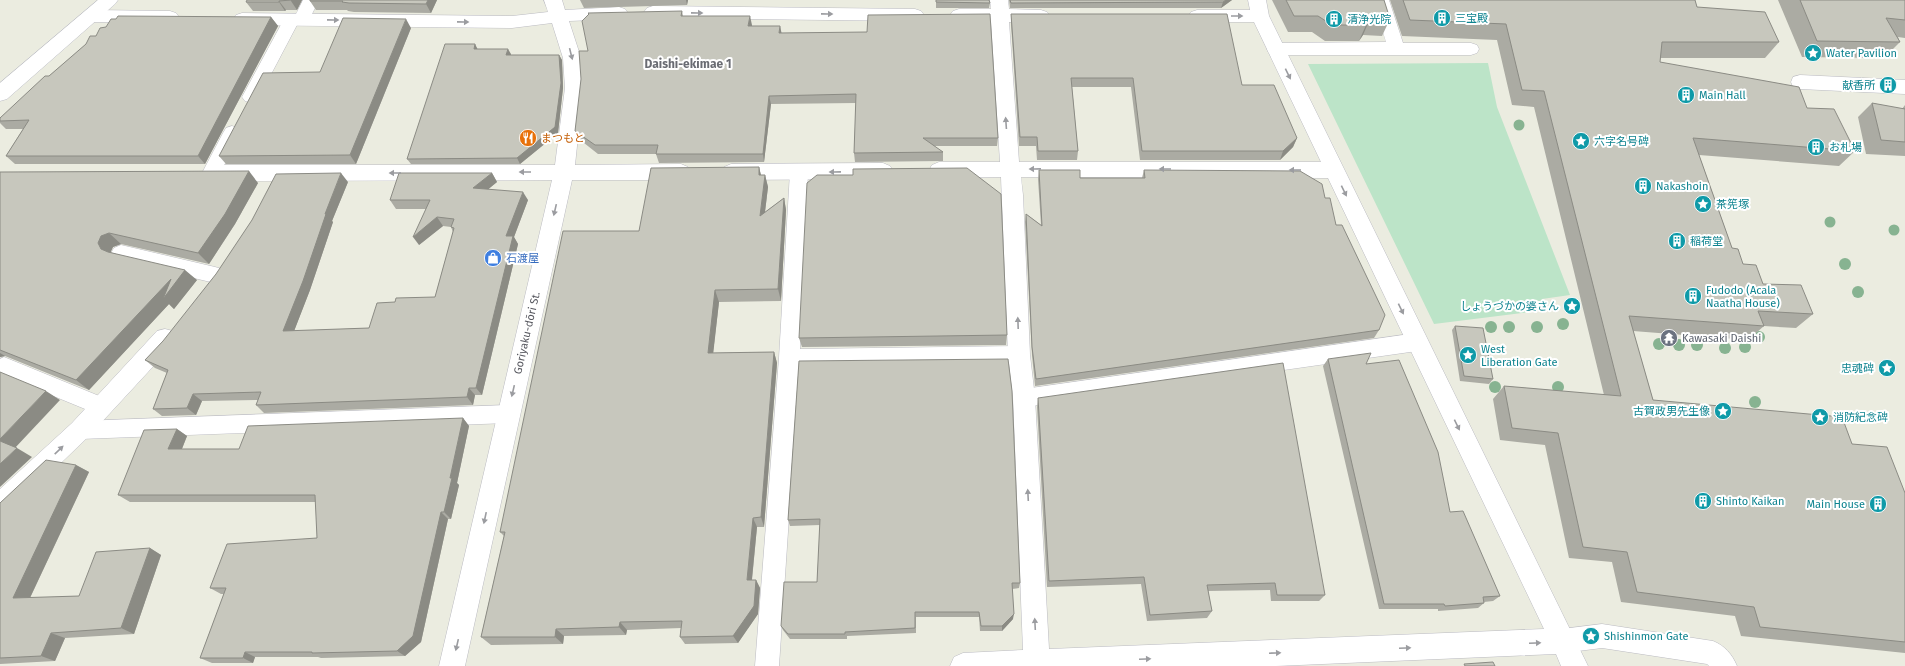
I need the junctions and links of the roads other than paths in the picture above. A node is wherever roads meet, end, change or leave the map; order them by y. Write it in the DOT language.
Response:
graph roads {
  1 [pos="311,0"];
  2 [pos="1381,0"];
  3 [pos="110,8"];
  4 [pos="556,8"];
  5 [pos="999,8"];
  6 [pos="1258,8"];
  7 [pos="1059,16"];
  8 [pos="1177,16"];
  9 [pos="188,18"];
  10 [pos="226,18"];
  11 [pos="296,20"];
  12 [pos="1396,48"];
  13 [pos="1276,49"];
  14 [pos="1471,49"];
  15 [pos="1800,82"];
  16 [pos="1905,87"];
  17 [pos="0,94"];
  18 [pos="1010,170"];
  19 [pos="1334,170"];
  20 [pos="900,171"];
  21 [pos="924,171"];
  22 [pos="564,172"];
  23 [pos="799,172"];
  24 [pos="203,173"];
  25 [pos="276,174"];
  26 [pos="265,195"];
  27 [pos="121,253"];
  28 [pos="227,257"];
  29 [pos="215,275"];
  30 [pos="201,293"];
  31 [pos="177,323"];
  32 [pos="1417,342"];
  33 [pos="1019,355"];
  34 [pos="789,358"];
  35 [pos="4,366"];
  36 [pos="1024,398"];
  37 [pos="102,407"];
  38 [pos="508,414"];
  39 [pos="80,430"];
  40 [pos="0,505"];
  41 [pos="1562,641"];
  42 [pos="1347,658"];
  43 [pos="1037,665"];
  44 [pos="452,666"];
  45 [pos="767,666"];
  46 [pos="963,666"];
  47 [pos="1575,666"];
  48 [pos="1725,666"];
  1 -- 11 [label="lane"];
  2 -- 12 [label="lane"];
  3 -- 9 [label="street"];
  3 -- 17 [label="street"];
  4 -- 5 [label="street, one-way"];
  11 -- 4 [label="street, one-way"];
  4 -- 22 [label="street, Goriyaku-dōri St., one-way"];
  5 -- 7 [label="street"];
  18 -- 5 [label="street, one-way"];
  8 -- 6 [label="street, one-way"];
  6 -- 13 [label="street"];
  10 -- 11 [label="street"];
  11 -- 24 [label="lane"];
  12 -- 13 [label="lane"];
  12 -- 14 [label="lane"];
  13 -- 19 [label="street, one-way"];
  15 -- 16 [label="street"];
  19 -- 18 [label="street, one-way"];
  18 -- 21 [label="street"];
  33 -- 18 [label="street, one-way"];
  19 -- 32 [label="street, one-way"];
  20 -- 23 [label="street, one-way"];
  22 -- 23 [label="street"];
  22 -- 25 [label="street, one-way"];
  22 -- 38 [label="street, Goriyaku-dōri St., one-way"];
  23 -- 34 [label="lane"];
  24 -- 25 [label="street"];
  25 -- 26 [label="street"];
  27 -- 29 [label="lane"];
  28 -- 29 [label="street"];
  29 -- 30 [label="street"];
  31 -- 37 [label="street"];
  32 -- 36 [label="lane"];
  32 -- 41 [label="street, one-way"];
  33 -- 34 [label="lane"];
  33 -- 36 [label="street"];
  34 -- 45 [label="lane"];
  35 -- 37 [label="lane"];
  43 -- 36 [label="street, one-way"];
  37 -- 39 [label="street"];
  38 -- 39 [label="lane"];
  38 -- 44 [label="street, Goriyaku-dōri St., one-way"];
  40 -- 39 [label="street, one-way"];
  42 -- 41 [label="street, one-way"];
  41 -- 47 [label="street"];
  41 -- 48 [label="lane"];
  43 -- 42 [label="street, one-way"];
  43 -- 46 [label="street"];
}
